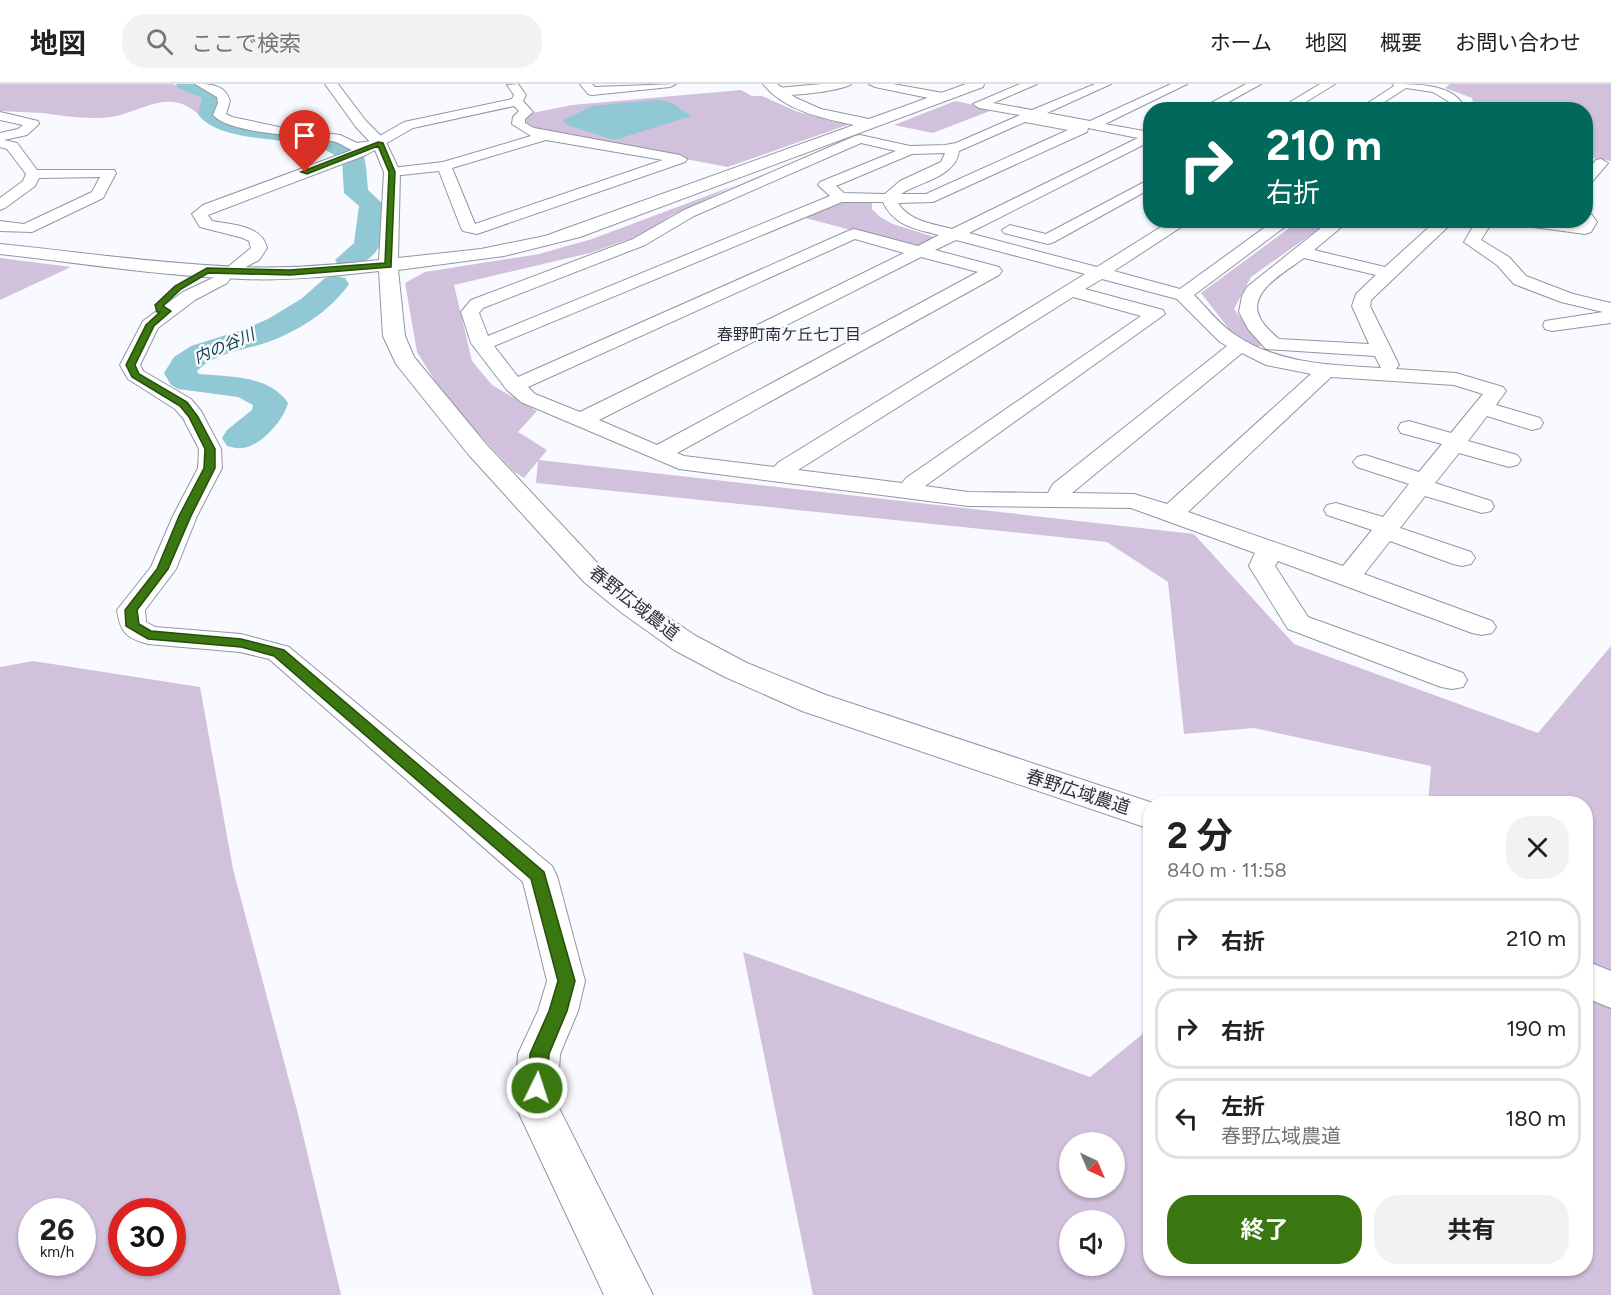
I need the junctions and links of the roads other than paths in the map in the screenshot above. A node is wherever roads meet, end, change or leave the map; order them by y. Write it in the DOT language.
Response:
graph roads {
  1 [pos="201,84"];
  2 [pos="332,84"];
  3 [pos="513,84"];
  4 [pos="586,84"];
  5 [pos="670,84"];
  6 [pos="845,84"];
  7 [pos="875,84"];
  8 [pos="926,84"];
  9 [pos="978,84"];
  10 [pos="1031,84"];
  11 [pos="1106,84"];
  12 [pos="1181,84"];
  13 [pos="1255,84"];
  14 [pos="1329,84"];
  15 [pos="1402,84"];
  16 [pos="644,87"];
  17 [pos="773,88"];
  18 [pos="908,90"];
  19 [pos="656,96"];
  20 [pos="1384,96"];
  21 [pos="943,97"];
  22 [pos="1406,100"];
  23 [pos="517,102"];
  24 [pos="1220,102"];
  25 [pos="1297,102"];
  26 [pos="1375,102"];
  27 [pos="1459,102"];
  28 [pos="0,116"];
  29 [pos="983,116"];
  30 [pos="1029,116"];
  31 [pos="871,124"];
  32 [pos="1092,125"];
  33 [pos="896,129"];
  34 [pos="924,135"];
  35 [pos="545,136"];
  36 [pos="0,137"];
  37 [pos="1143,138"];
  38 [pos="1143,141"];
  39 [pos="0,143"];
  40 [pos="370,147"];
  41 [pos="953,148"];
  42 [pos="910,150"];
  43 [pos="1593,162"];
  44 [pos="444,166"];
  45 [pos="392,172"];
  46 [pos="1593,173"];
  47 [pos="33,174"];
  48 [pos="1143,187"];
  49 [pos="22,190"];
  50 [pos="0,192"];
  51 [pos="840,197"];
  52 [pos="889,198"];
  53 [pos="0,205"];
  54 [pos="677,221"];
  55 [pos="980,222"];
  56 [pos="696,225"];
  57 [pos="0,226"];
  58 [pos="1171,228"];
  59 [pos="1275,228"];
  60 [pos="1332,228"];
  61 [pos="1438,228"];
  62 [pos="1481,228"];
  63 [pos="718,231"];
  64 [pos="954,235"];
  65 [pos="739,237"];
  66 [pos="0,249"];
  67 [pos="921,251"];
  68 [pos="1300,252"];
  69 [pos="388,265"];
  70 [pos="222,272"];
  71 [pos="1101,272"];
  72 [pos="1388,273"];
  73 [pos="1071,291"];
  74 [pos="1183,295"];
  75 [pos="1611,309"];
  76 [pos="1611,316"];
  77 [pos="1552,325"];
  78 [pos="481,343"];
  79 [pos="1240,345"];
  80 [pos="1383,351"];
  81 [pos="1326,370"];
  82 [pos="1394,376"];
  83 [pos="514,386"];
  84 [pos="1482,408"];
  85 [pos="580,421"];
  86 [pos="1532,423"];
  87 [pos="1409,428"];
  88 [pos="1455,442"];
  89 [pos="659,453"];
  90 [pos="1509,460"];
  91 [pos="1365,462"];
  92 [pos="781,474"];
  93 [pos="1422,483"];
  94 [pos="910,492"];
  95 [pos="1059,500"];
  96 [pos="1482,506"];
  97 [pos="1336,510"];
  98 [pos="1171,514"];
  99 [pos="1386,529"];
  100 [pos="1270,549"];
  101 [pos="1462,558"];
  102 [pos="1348,577"];
  103 [pos="1482,627"];
  104 [pos="1452,680"];
  105 [pos="1143,814"];
  106 [pos="1593,982"];
  107 [pos="1611,990"];
  108 [pos="629,1295"];
  1 -- 40 [label="street"];
  2 -- 40 [label="street, 春野広域農道"];
  3 -- 23 [label="street"];
  4 -- 16 [label="street"];
  5 -- 16 [label="street"];
  6 -- 17 [label="street"];
  7 -- 18 [label="street"];
  8 -- 18 [label="street"];
  9 -- 21 [label="street"];
  10 -- 30 [label="street"];
  11 -- 30 [label="street"];
  12 -- 32 [label="street"];
  13 -- 24 [label="street"];
  14 -- 25 [label="street"];
  15 -- 20 [label="street"];
  15 -- 27 [label="street"];
  16 -- 19 [label="street"];
  17 -- 31 [label="street"];
  18 -- 21 [label="street"];
  20 -- 22 [label="street"];
  20 -- 26 [label="street"];
  21 -- 31 [label="street"];
  23 -- 35 [label="street"];
  23 -- 40 [label="street"];
  28 -- 36 [label="street"];
  29 -- 30 [label="street"];
  30 -- 32 [label="street"];
  30 -- 41 [label="street"];
  30 -- 52 [label="street"];
  31 -- 33 [label="street"];
  31 -- 69 [label="street"];
  32 -- 37 [label="street"];
  34 -- 41 [label="street"];
  35 -- 44 [label="street"];
  35 -- 44 [label="street"];
  38 -- 55 [label="street"];
  39 -- 47 [label="street"];
  40 -- 45 [label="street, 春野広域農道"];
  40 -- 70 [label="street"];
  41 -- 42 [label="street"];
  41 -- 52 [label="street"];
  42 -- 51 [label="street"];
  42 -- 54 [label="street"];
  43 -- 46 [label="street"];
  44 -- 45 [label="street"];
  45 -- 69 [label="street, 春野広域農道"];
  47 -- 49 [label="street"];
  47 -- 57 [label="street"];
  48 -- 55 [label="street"];
  49 -- 50 [label="street"];
  49 -- 53 [label="street"];
  51 -- 52 [label="street"];
  51 -- 65 [label="street"];
  52 -- 64 [label="street"];
  54 -- 56 [label="street"];
  54 -- 78 [label="street"];
  55 -- 64 [label="street"];
  58 -- 71 [label="street"];
  59 -- 74 [label="street"];
  60 -- 68 [label="street"];
  61 -- 72 [label="street"];
  62 -- 75 [label="street"];
  63 -- 65 [label="street"];
  64 -- 67 [label="street"];
  64 -- 71 [label="street"];
  65 -- 78 [label="street"];
  66 -- 70 [label="street"];
  67 -- 83 [label="street"];
  67 -- 85 [label="street"];
  67 -- 89 [label="street"];
  68 -- 72 [label="street"];
  68 -- 80 [label="street"];
  69 -- 70 [label="street"];
  69 -- 105 [label="street, 春野広域農道"];
  70 -- 108 [label="street"];
  71 -- 73 [label="street"];
  71 -- 74 [label="street"];
  72 -- 80 [label="street"];
  73 -- 92 [label="street"];
  73 -- 94 [label="street"];
  74 -- 79 [label="street"];
  76 -- 77 [label="street"];
  78 -- 83 [label="street"];
  79 -- 81 [label="street"];
  79 -- 95 [label="street"];
  80 -- 82 [label="street"];
  81 -- 82 [label="street"];
  81 -- 98 [label="street"];
  82 -- 84 [label="street"];
  83 -- 85 [label="street"];
  84 -- 86 [label="street"];
  84 -- 88 [label="street"];
  85 -- 89 [label="street"];
  87 -- 88 [label="street"];
  88 -- 90 [label="street"];
  88 -- 93 [label="street"];
  89 -- 92 [label="street"];
  91 -- 93 [label="street"];
  92 -- 94 [label="street"];
  93 -- 96 [label="street"];
  93 -- 99 [label="street"];
  94 -- 95 [label="street"];
  95 -- 98 [label="street"];
  97 -- 99 [label="street"];
  98 -- 100 [label="street"];
  99 -- 101 [label="street"];
  99 -- 102 [label="street"];
  100 -- 102 [label="street"];
  100 -- 104 [label="street"];
  102 -- 103 [label="street"];
  106 -- 107 [label="street"];
}
